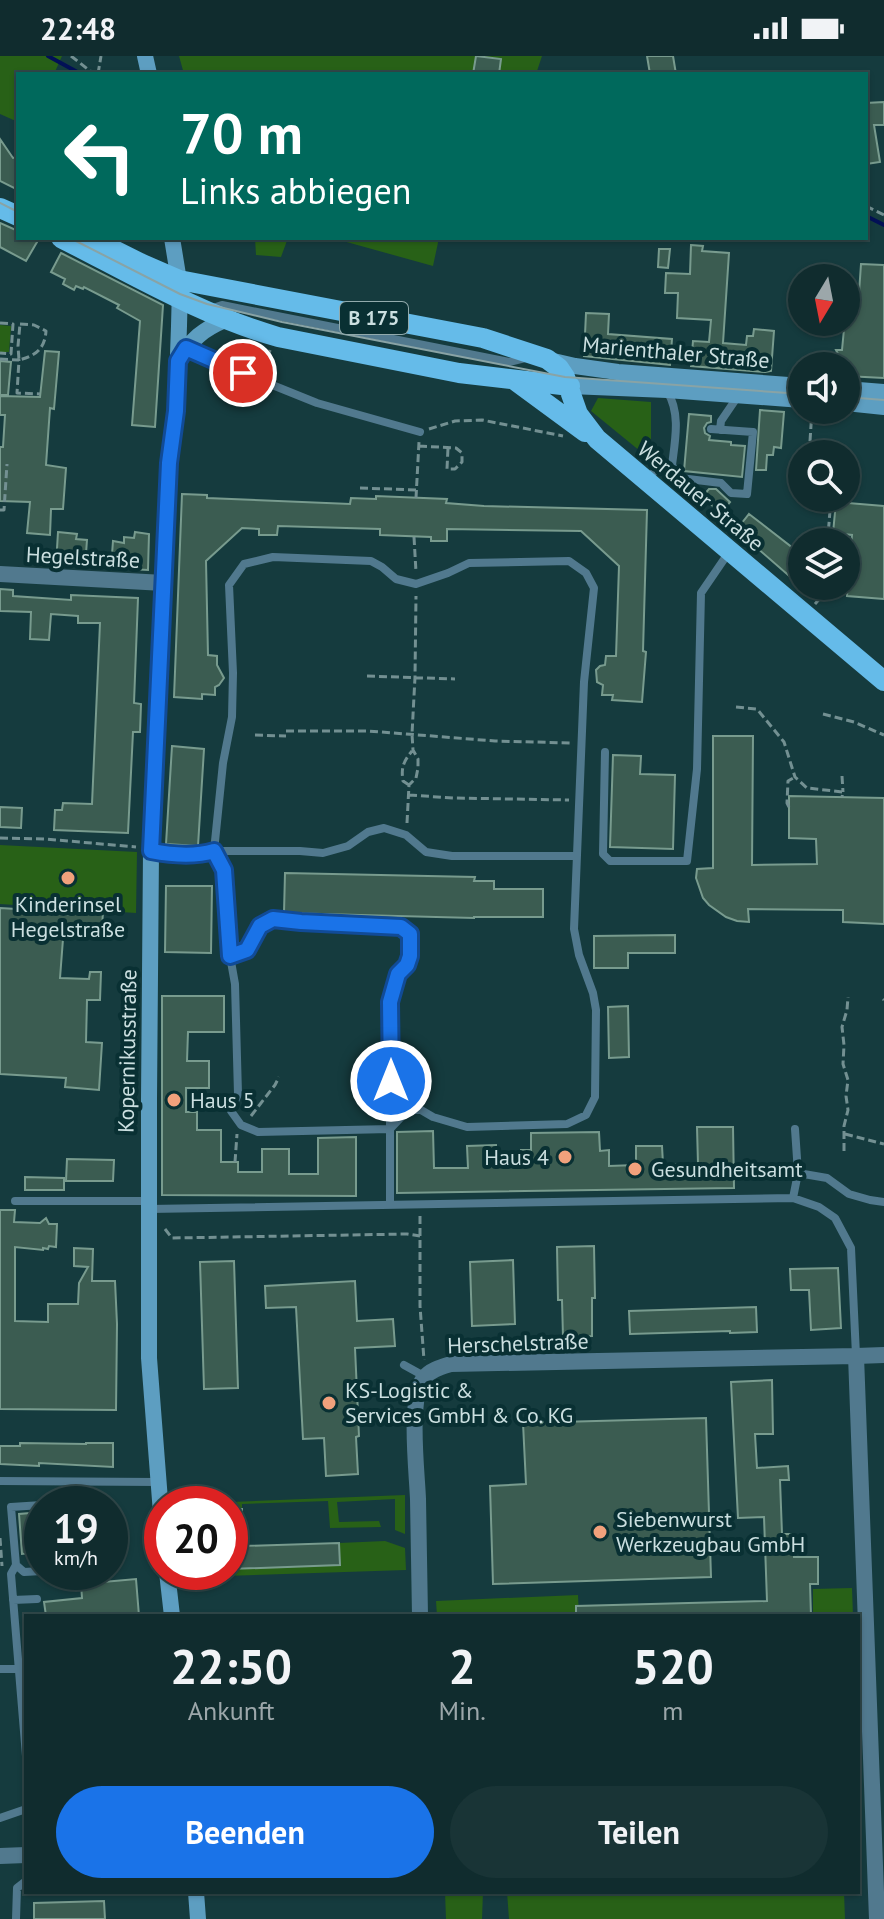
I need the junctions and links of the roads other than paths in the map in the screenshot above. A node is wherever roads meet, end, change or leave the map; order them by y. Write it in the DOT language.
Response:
graph roads {
  1 [pos="66,240"];
  2 [pos="94,240"];
  3 [pos="172,240"];
  4 [pos="209,286"];
  5 [pos="180,290"];
  6 [pos="217,312"];
  7 [pos="182,355"];
  8 [pos="542,357"];
  9 [pos="494,359"];
  10 [pos="508,380"];
  11 [pos="788,385"];
  12 [pos="570,386"];
  13 [pos="667,390"];
  14 [pos="860,390"];
  15 [pos="884,392"];
  16 [pos="738,396"];
  17 [pos="788,399"];
  18 [pos="860,404"];
  19 [pos="884,407"];
  20 [pos="676,425"];
  21 [pos="687,426"];
  22 [pos="420,432"];
  23 [pos="588,434"];
  24 [pos="672,465"];
  25 [pos="645,481"];
  26 [pos="730,551"];
  27 [pos="0,574"];
  28 [pos="164,583"];
  29 [pos="884,681"];
  30 [pos="605,752"];
  31 [pos="151,851"];
  32 [pos="214,851"];
  33 [pos="577,856"];
  34 [pos="230,956"];
  35 [pos="390,1129"];
  36 [pos="795,1129"];
  37 [pos="798,1173"];
  38 [pos="793,1198"];
  39 [pos="15,1201"];
  40 [pos="884,1202"];
  41 [pos="149,1205"];
  42 [pos="390,1205"];
  43 [pos="884,1355"];
  44 [pos="856,1356"];
  45 [pos="404,1365"];
  46 [pos="425,1376"];
  47 [pos="0,1481"];
  48 [pos="158,1482"];
  49 [pos="158,1486"];
  50 [pos="24,1506"];
  51 [pos="16,1565"];
  52 [pos="24,1572"];
  53 [pos="169,1590"];
  54 [pos="37,1599"];
  55 [pos="13,1600"];
  56 [pos="172,1614"];
  57 [pos="420,1614"];
  58 [pos="0,1669"];
  59 [pos="18,1669"];
  60 [pos="24,1734"];
  61 [pos="24,1810"];
  62 [pos="0,1818"];
  63 [pos="872,1832"];
  64 [pos="24,1855"];
  65 [pos="0,1856"];
  66 [pos="24,1883"];
  67 [pos="196,1894"];
  68 [pos="16,1919"];
  69 [pos="198,1919"];
  70 [pos="877,1919"];
  1 -- 5 [label="main road, Werdauer Straße / B 175"];
  2 -- 5 [label="main road, Werdauer Straße / B 175"];
  3 -- 5 [label="street, Kopernikusstraße"];
  4 -- 5 [label="main road, Werdauer Straße / B 175"];
  4 -- 6 [label="lane"];
  4 -- 8 [label="main road, Werdauer Straße / B 175"];
  5 -- 6 [label="main road, Werdauer Straße / B 175"];
  5 -- 7 [label="street, Kopernikusstraße"];
  6 -- 7 [label="street"];
  6 -- 9 [label="lane"];
  6 -- 10 [label="main road, Werdauer Straße / B 175"];
  7 -- 22 [label="lane"];
  7 -- 28 [label="street, Kopernikusstraße"];
  8 -- 9 [label="lane"];
  8 -- 11 [label="street, Marienthaler Straße"];
  8 -- 12 [label="main road, Werdauer Straße / B 175"];
  9 -- 10 [label="lane"];
  10 -- 12 [label="main road, Werdauer Straße / B 175"];
  10 -- 23 [label="main road, Werdauer Straße / B 175"];
  12 -- 13 [label="street, Marienthaler Straße"];
  12 -- 23 [label="main road, Werdauer Straße / B 175"];
  13 -- 16 [label="street, Marienthaler Straße"];
  13 -- 20 [label="lane"];
  14 -- 15 [label="street"];
  16 -- 17 [label="street, Marienthaler Straße"];
  16 -- 24 [label="lane"];
  18 -- 19 [label="street"];
  20 -- 21 [label="lane"];
  20 -- 24 [label="lane"];
  23 -- 25 [label="main road, Werdauer Straße / B 175"];
  24 -- 25 [label="lane"];
  25 -- 26 [label="main road, Werdauer Straße / B 175"];
  26 -- 29 [label="main road, Werdauer Straße / B 175"];
  26 -- 30 [label="lane"];
  27 -- 28 [label="street, Hegelstraße"];
  28 -- 31 [label="street, Kopernikusstraße"];
  31 -- 32 [label="lane"];
  31 -- 41 [label="street, Kopernikusstraße"];
  32 -- 33 [label="lane"];
  32 -- 33 [label="lane"];
  32 -- 34 [label="lane"];
  33 -- 35 [label="lane"];
  34 -- 35 [label="lane"];
  34 -- 35 [label="lane"];
  35 -- 42 [label="lane"];
  36 -- 37 [label="lane"];
  37 -- 38 [label="lane"];
  37 -- 40 [label="lane"];
  38 -- 42 [label="lane"];
  38 -- 44 [label="lane"];
  39 -- 41 [label="lane"];
  41 -- 42 [label="lane"];
  41 -- 48 [label="street, Kopernikusstraße"];
  43 -- 44 [label="street, Herschelstraße"];
  44 -- 46 [label="street, Herschelstraße"];
  44 -- 63 [label="street"];
  45 -- 46 [label="lane"];
  46 -- 57 [label="street, Herschelstraße"];
  47 -- 48 [label="lane"];
  48 -- 49 [label="street, Kopernikusstraße"];
  50 -- 51 [label="lane"];
  51 -- 52 [label="lane"];
  51 -- 55 [label="lane"];
  53 -- 56 [label="street"];
  54 -- 55 [label="lane"];
  55 -- 59 [label="lane"];
  58 -- 59 [label="lane"];
  59 -- 60 [label="lane"];
  61 -- 62 [label="lane"];
  63 -- 70 [label="street"];
  64 -- 65 [label="street"];
  66 -- 68 [label="lane"];
  67 -- 69 [label="street"];
}
